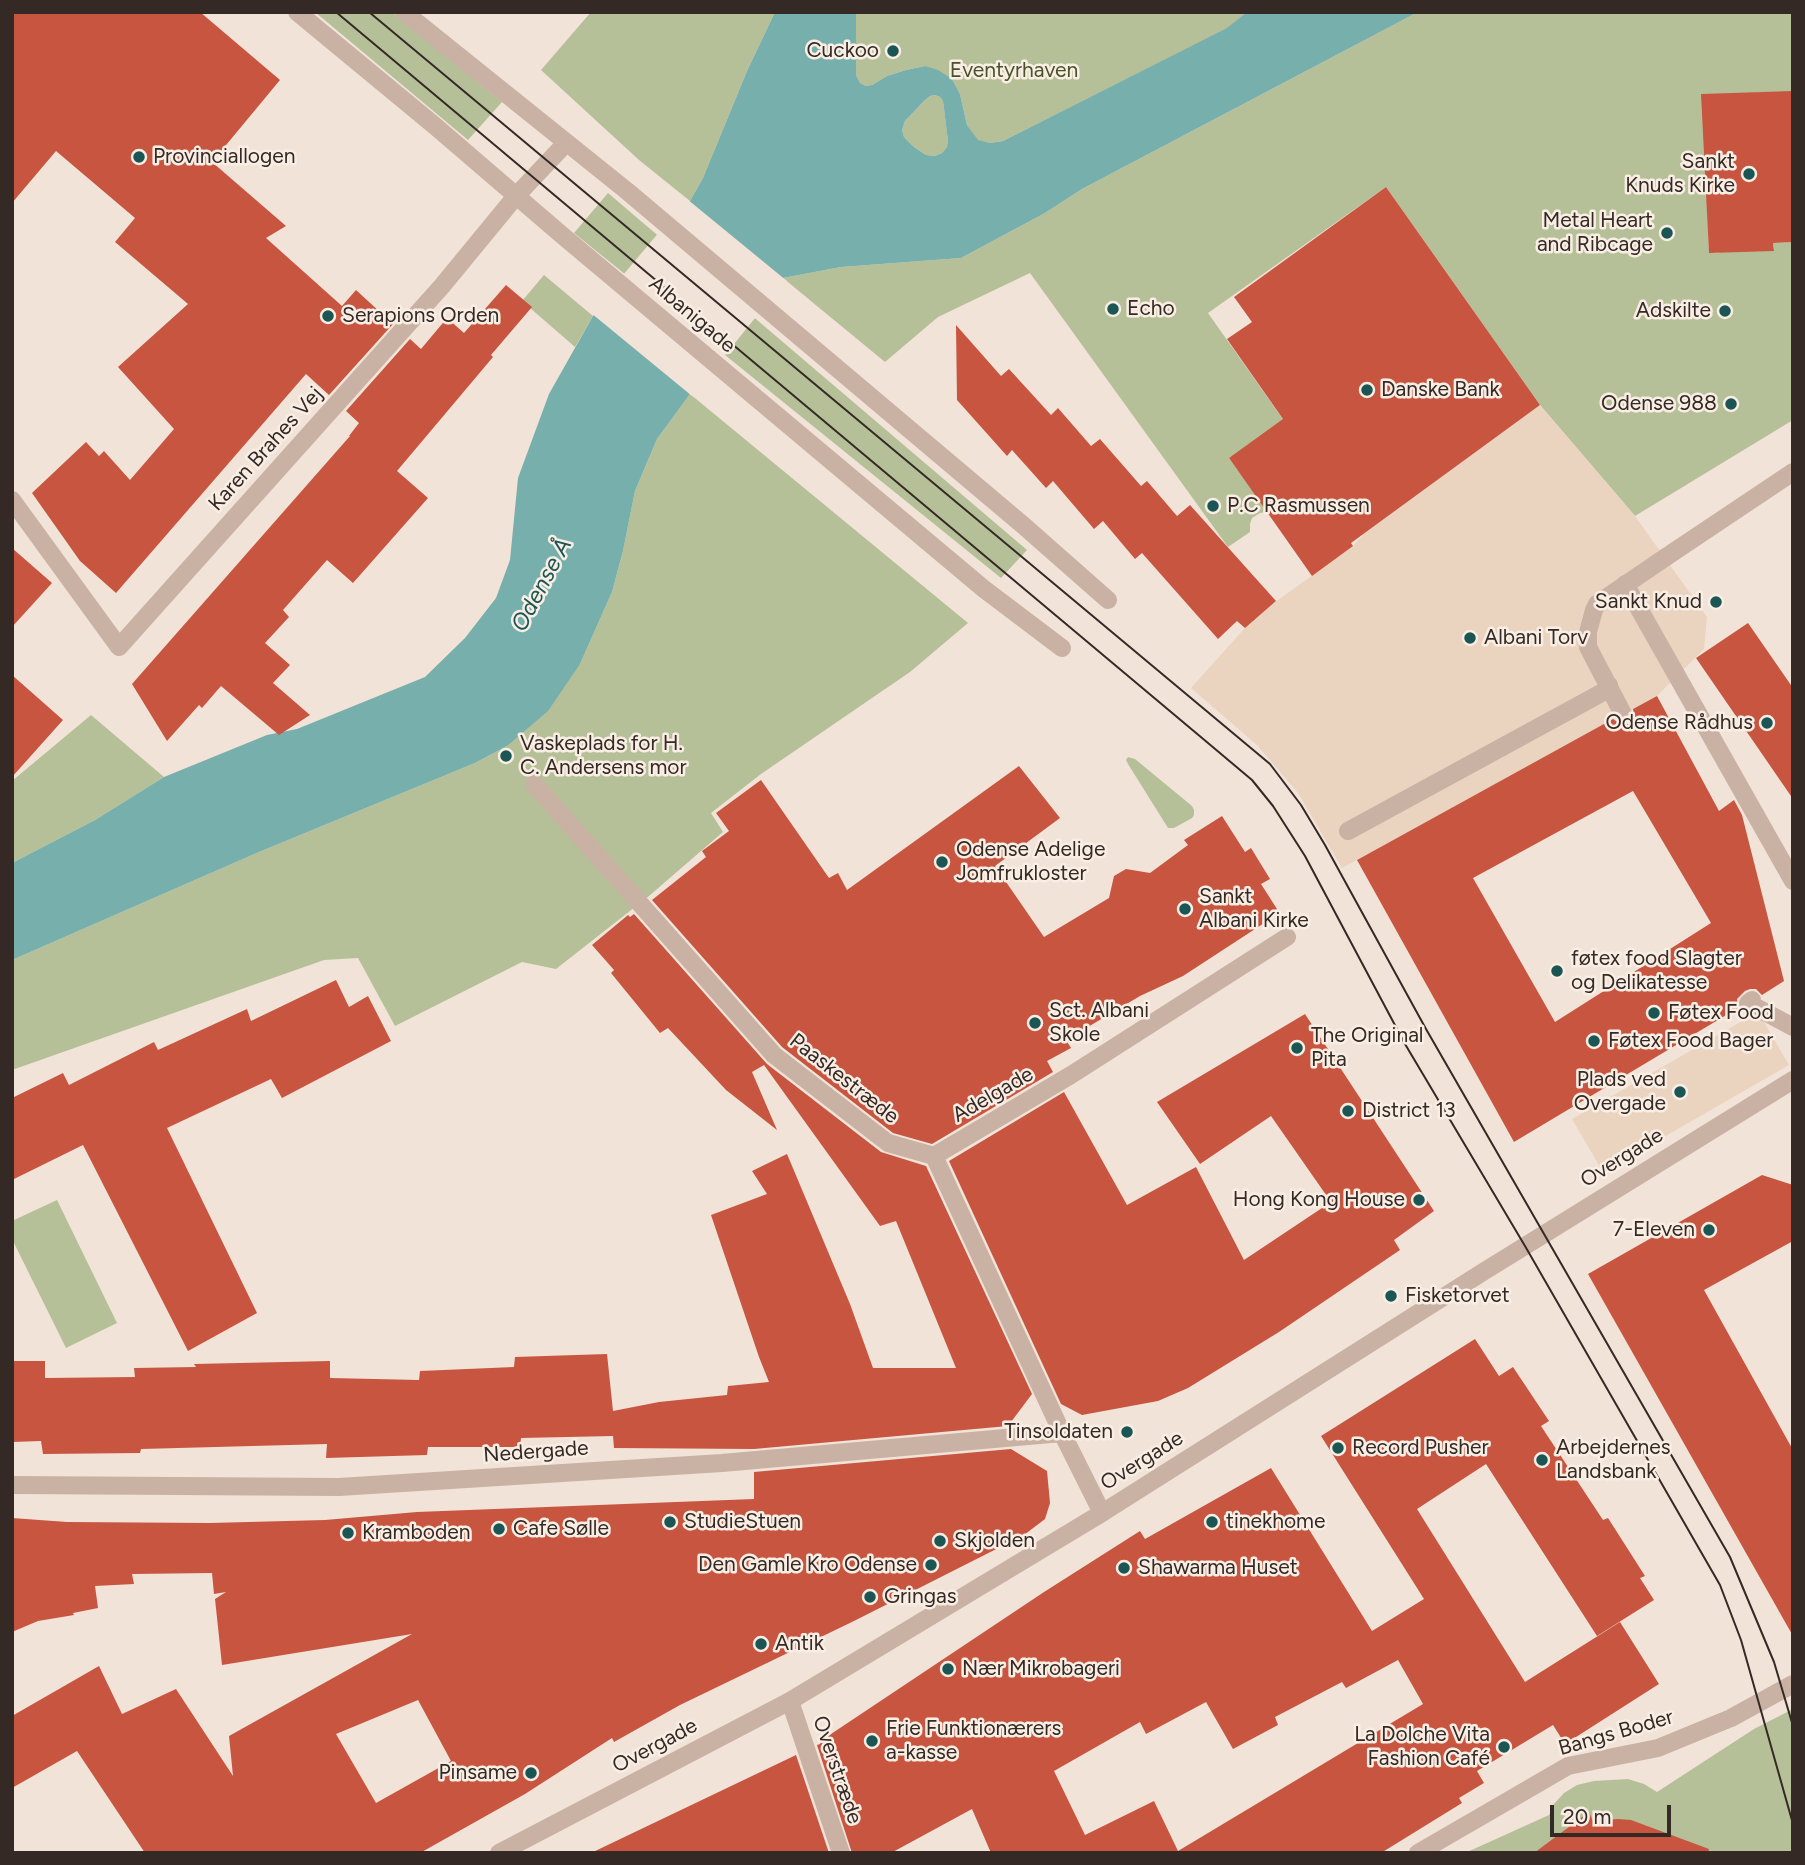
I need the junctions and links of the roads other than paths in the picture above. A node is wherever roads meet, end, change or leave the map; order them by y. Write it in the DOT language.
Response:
graph roads {
  1 [pos="297,12"];
  2 [pos="404,12"];
  3 [pos="566,143"];
  4 [pos="516,196"];
  5 [pos="1793,472"];
  6 [pos="12,500"];
  7 [pos="1625,584"];
  8 [pos="1108,600"];
  9 [pos="1062,648"];
  10 [pos="1609,685"];
  11 [pos="1623,714"];
  12 [pos="534,784"];
  13 [pos="1348,831"];
  14 [pos="1793,881"];
  15 [pos="1287,937"];
  16 [pos="1752,1000"];
  17 [pos="1793,1027"];
  18 [pos="1793,1080"];
  19 [pos="934,1156"];
  20 [pos="1062,1433"];
  21 [pos="12,1485"];
  22 [pos="1102,1513"];
  23 [pos="1793,1684"];
  24 [pos="790,1701"];
  25 [pos="499,1853"];
  26 [pos="841,1853"];
  27 [pos="1418,1853"];
  1 -- 4 [label="street, Albanigade"];
  2 -- 3 [label="street"];
  3 -- 4 [label="street, Karen Brahes Vej"];
  3 -- 8 [label="street"];
  4 -- 6 [label="street, Karen Brahes Vej"];
  4 -- 9 [label="street, Albanigade"];
  5 -- 7 [label="street"];
  7 -- 10 [label="street"];
  7 -- 14 [label="street"];
  10 -- 11 [label="street"];
  10 -- 13 [label="street"];
  12 -- 19 [label="street, Paaskestræde"];
  15 -- 19 [label="street, Adelgade"];
  16 -- 17 [label="street"];
  18 -- 22 [label="street, Overgade"];
  19 -- 20 [label="street"];
  20 -- 21 [label="street, Nedergade"];
  20 -- 22 [label="street"];
  22 -- 24 [label="street, Overgade"];
  23 -- 27 [label="street, Bangs Boder"];
  24 -- 25 [label="street, Overgade"];
  24 -- 26 [label="street, Overstræde"];
}
